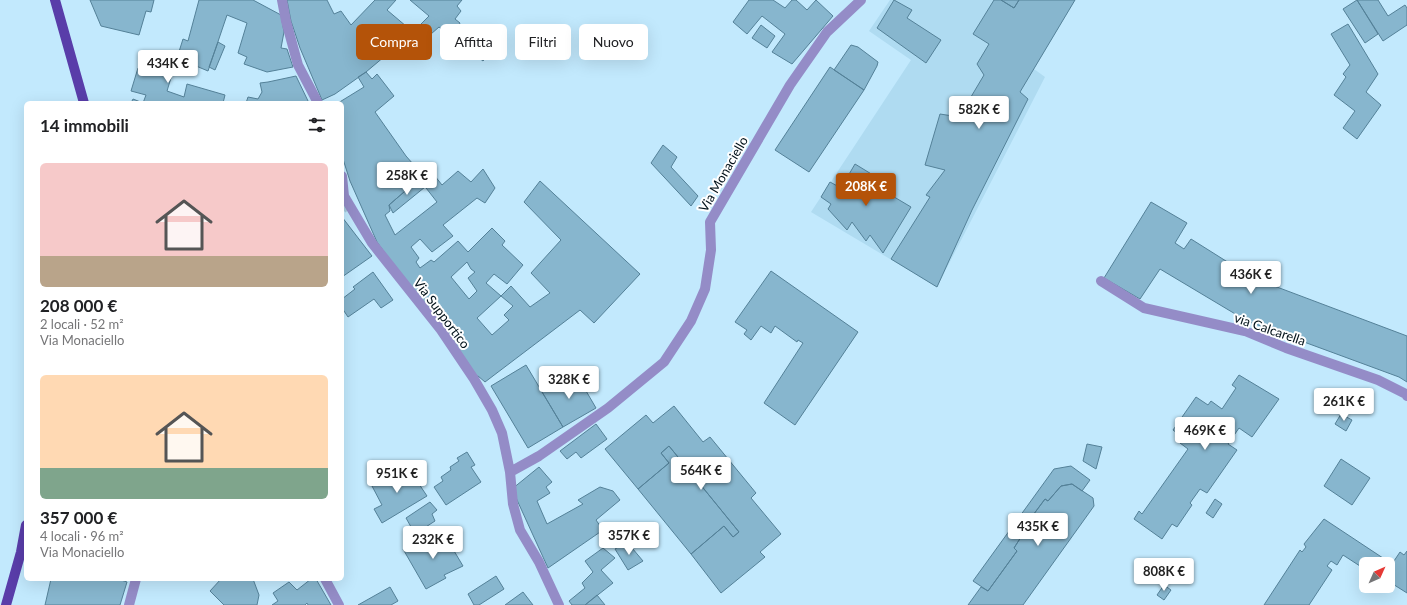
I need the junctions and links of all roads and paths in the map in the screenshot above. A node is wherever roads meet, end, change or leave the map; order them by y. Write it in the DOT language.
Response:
graph roads {
  1 [pos="55,0"];
  2 [pos="282,0"];
  3 [pos="861,0"];
  4 [pos="83,101"];
  5 [pos="317,101"];
  6 [pos="344,198"];
  7 [pos="1101,281"];
  8 [pos="1407,396"];
  9 [pos="510,472"];
  10 [pos="24,536"];
  11 [pos="135,581"];
  12 [pos="326,581"];
  13 [pos="6,605"];
  14 [pos="129,605"];
  15 [pos="339,605"];
  16 [pos="559,605"];
  1 -- 4 [label="main road"];
  2 -- 5 [label="street"];
  3 -- 9 [label="street, Via Monaciello"];
  6 -- 9 [label="street, Via Supportico"];
  7 -- 8 [label="street, via Calcarella"];
  9 -- 16 [label="street"];
  10 -- 13 [label="main road"];
  11 -- 14 [label="street"];
  12 -- 15 [label="street"];
}
